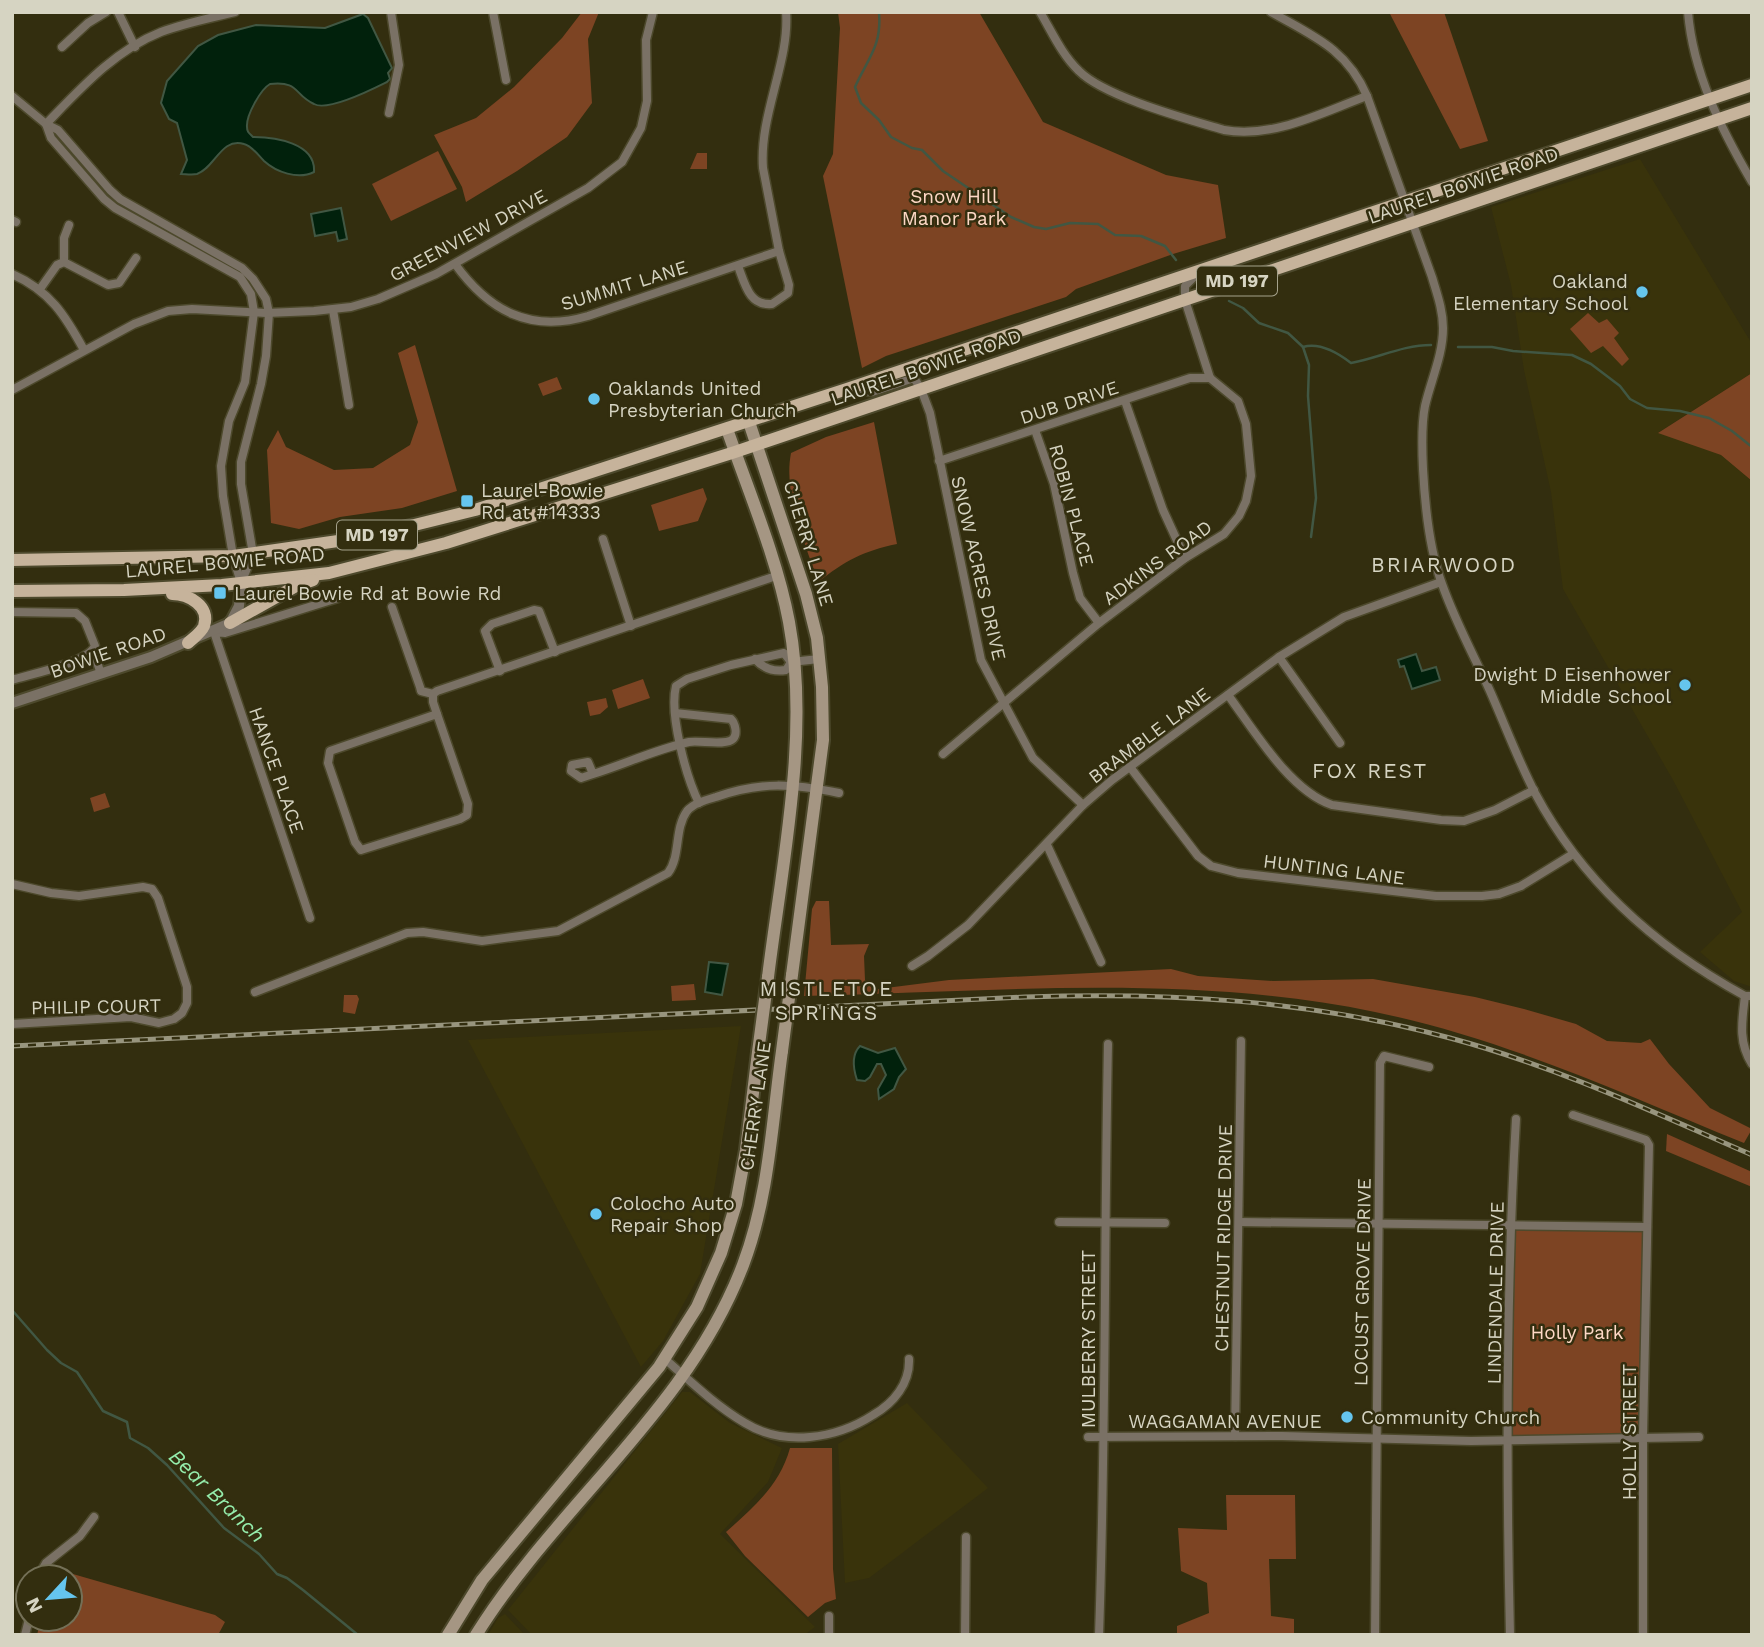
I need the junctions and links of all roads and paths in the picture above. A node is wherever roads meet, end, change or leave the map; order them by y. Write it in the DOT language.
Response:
graph roads {
  1 [pos="106,12"];
  2 [pos="118,12"];
  3 [pos="235,12"];
  4 [pos="391,12"];
  5 [pos="493,12"];
  6 [pos="653,12"];
  7 [pos="786,12"];
  8 [pos="1040,12"];
  9 [pos="1271,12"];
  10 [pos="1688,12"];
  11 [pos="218,14"];
  12 [pos="62,47"];
  13 [pos="135,47"];
  14 [pos="506,80"];
  15 [pos="1752,85"];
  16 [pos="12,96"];
  17 [pos="1367,96"];
  18 [pos="1710,98"];
  19 [pos="1752,108"];
  20 [pos="389,113"];
  21 [pos="1718,119"];
  22 [pos="46,124"];
  23 [pos="1752,182"];
  24 [pos="1405,201"];
  25 [pos="1412,222"];
  26 [pos="69,225"];
  27 [pos="779,251"];
  28 [pos="136,258"];
  29 [pos="60,264"];
  30 [pos="455,264"];
  31 [pos="738,266"];
  32 [pos="1202,269"];
  33 [pos="12,274"];
  34 [pos="40,289"];
  35 [pos="1185,300"];
  36 [pos="333,310"];
  37 [pos="254,312"];
  38 [pos="269,313"];
  39 [pos="84,350"];
  40 [pos="1210,378"];
  41 [pos="847,389"];
  42 [pos="921,389"];
  43 [pos="12,390"];
  44 [pos="1125,401"];
  45 [pos="349,405"];
  46 [pos="749,422"];
  47 [pos="727,429"];
  48 [pos="1035,430"];
  49 [pos="757,444"];
  50 [pos="735,452"];
  51 [pos="939,461"];
  52 [pos="603,539"];
  53 [pos="253,554"];
  54 [pos="233,556"];
  55 [pos="1185,558"];
  56 [pos="12,560"];
  57 [pos="330,573"];
  58 [pos="776,576"];
  59 [pos="1441,582"];
  60 [pos="241,583"];
  61 [pos="124,590"];
  62 [pos="12,591"];
  63 [pos="338,598"];
  64 [pos="392,607"];
  65 [pos="12,612"];
  66 [pos="230,623"];
  67 [pos="1099,623"];
  68 [pos="631,626"];
  69 [pos="214,632"];
  70 [pos="188,643"];
  71 [pos="93,650"];
  72 [pos="555,652"];
  73 [pos="1279,657"];
  74 [pos="755,659"];
  75 [pos="819,659"];
  76 [pos="793,662"];
  77 [pos="500,671"];
  78 [pos="100,674"];
  79 [pos="12,680"];
  80 [pos="433,694"];
  81 [pos="1228,695"];
  82 [pos="12,703"];
  83 [pos="1004,704"];
  84 [pos="675,713"];
  85 [pos="437,714"];
  86 [pos="1340,743"];
  87 [pos="681,745"];
  88 [pos="943,754"];
  89 [pos="1129,767"];
  90 [pos="593,774"];
  91 [pos="792,784"];
  92 [pos="817,789"];
  93 [pos="1534,790"];
  94 [pos="839,793"];
  95 [pos="699,803"];
  96 [pos="1083,805"];
  97 [pos="1047,845"];
  98 [pos="1573,854"];
  99 [pos="12,884"];
  100 [pos="310,918"];
  101 [pos="1101,962"];
  102 [pos="912,965"];
  103 [pos="255,992"];
  104 [pos="1749,996"];
  105 [pos="12,1024"];
  106 [pos="1241,1041"];
  107 [pos="1108,1044"];
  108 [pos="1752,1064"];
  109 [pos="1429,1067"];
  110 [pos="1573,1115"];
  111 [pos="1516,1119"];
  112 [pos="1059,1222"];
  113 [pos="1240,1222"];
  114 [pos="1104,1223"];
  115 [pos="1165,1223"];
  116 [pos="1378,1224"];
  117 [pos="1510,1224"];
  118 [pos="1647,1227"];
  119 [pos="665,1359"];
  120 [pos="909,1360"];
  121 [pos="682,1374"];
  122 [pos="1235,1436"];
  123 [pos="1088,1437"];
  124 [pos="1104,1437"];
  125 [pos="1643,1437"];
  126 [pos="1699,1437"];
  127 [pos="1376,1438"];
  128 [pos="1509,1440"];
  129 [pos="94,1517"];
  130 [pos="966,1537"];
  131 [pos="46,1563"];
  132 [pos="829,1616"];
  133 [pos="448,1635"];
  134 [pos="476,1635"];
  135 [pos="828,1635"];
  136 [pos="965,1635"];
  137 [pos="1099,1635"];
  138 [pos="1375,1635"];
  139 [pos="1510,1635"];
  140 [pos="1643,1635"];
  1 -- 12 [label="street"];
  2 -- 13 [label="street"];
  3 -- 11 [label="street"];
  4 -- 20 [label="street"];
  5 -- 14 [label="street"];
  6 -- 30 [label="street, GREENVIEW DRIVE"];
  7 -- 27 [label="street"];
  8 -- 17 [label="street"];
  9 -- 17 [label="street"];
  10 -- 18 [label="street"];
  11 -- 13 [label="street"];
  13 -- 22 [label="street"];
  15 -- 18 [label="main road, LAUREL BOWIE ROAD / MD 197"];
  16 -- 22 [label="street"];
  17 -- 24 [label="street"];
  18 -- 21 [label="street"];
  18 -- 24 [label="main road, LAUREL BOWIE ROAD / MD 197"];
  19 -- 21 [label="main road, LAUREL BOWIE ROAD / MD 197"];
  21 -- 23 [label="street"];
  21 -- 25 [label="main road, LAUREL BOWIE ROAD / MD 197"];
  22 -- 37 [label="street"];
  22 -- 38 [label="street"];
  24 -- 25 [label="street"];
  24 -- 32 [label="main road, LAUREL BOWIE ROAD / MD 197"];
  25 -- 35 [label="main road, LAUREL BOWIE ROAD / MD 197"];
  25 -- 59 [label="street"];
  26 -- 29 [label="street"];
  27 -- 31 [label="street, SUMMIT LANE"];
  27 -- 31 [label="street"];
  28 -- 29 [label="street"];
  29 -- 34 [label="street"];
  30 -- 31 [label="street, SUMMIT LANE"];
  30 -- 36 [label="street, GREENVIEW DRIVE"];
  32 -- 35 [label="street"];
  32 -- 41 [label="main road, LAUREL BOWIE ROAD / MD 197"];
  33 -- 34 [label="street"];
  34 -- 39 [label="street"];
  35 -- 40 [label="street"];
  35 -- 42 [label="main road, LAUREL BOWIE ROAD / MD 197"];
  36 -- 38 [label="street, GREENVIEW DRIVE"];
  36 -- 45 [label="street"];
  37 -- 38 [label="street, GREENVIEW DRIVE"];
  37 -- 39 [label="street, GREENVIEW DRIVE"];
  37 -- 54 [label="street"];
  38 -- 53 [label="street"];
  39 -- 43 [label="street, GREENVIEW DRIVE"];
  40 -- 44 [label="street, DUB DRIVE"];
  40 -- 55 [label="street, ADKINS ROAD"];
  41 -- 42 [label="street"];
  41 -- 46 [label="main road, LAUREL BOWIE ROAD / MD 197"];
  42 -- 49 [label="main road, LAUREL BOWIE ROAD / MD 197"];
  42 -- 51 [label="street, SNOW ACRES DRIVE"];
  44 -- 48 [label="street, DUB DRIVE"];
  44 -- 55 [label="street"];
  46 -- 47 [label="main road, LAUREL BOWIE ROAD / MD 197"];
  46 -- 49 [label="main road, CHERRY LANE"];
  47 -- 50 [label="main road, CHERRY LANE"];
  47 -- 53 [label="main road, LAUREL BOWIE ROAD / MD 197"];
  48 -- 51 [label="street, DUB DRIVE"];
  48 -- 67 [label="street, ROBIN PLACE"];
  49 -- 50 [label="main road, LAUREL BOWIE ROAD / MD 197"];
  49 -- 75 [label="main road, CHERRY LANE"];
  50 -- 57 [label="main road, LAUREL BOWIE ROAD / MD 197"];
  50 -- 58 [label="main road, CHERRY LANE"];
  51 -- 83 [label="street, SNOW ACRES DRIVE"];
  52 -- 68 [label="street"];
  53 -- 54 [label="main road, LAUREL BOWIE ROAD / MD 197"];
  53 -- 60 [label="street"];
  54 -- 56 [label="main road, LAUREL BOWIE ROAD / MD 197"];
  54 -- 60 [label="street"];
  55 -- 67 [label="street, ADKINS ROAD"];
  57 -- 60 [label="main road, LAUREL BOWIE ROAD / MD 197"];
  57 -- 66 [label="main road"];
  58 -- 68 [label="street"];
  58 -- 76 [label="main road, CHERRY LANE"];
  59 -- 73 [label="street, BRAMBLE LANE"];
  59 -- 93 [label="street"];
  60 -- 61 [label="main road, LAUREL BOWIE ROAD / MD 197"];
  60 -- 66 [label="street"];
  61 -- 62 [label="main road, LAUREL BOWIE ROAD / MD 197"];
  61 -- 70 [label="main road"];
  63 -- 69 [label="street, BOWIE ROAD"];
  64 -- 80 [label="street"];
  65 -- 71 [label="street"];
  66 -- 69 [label="street, BOWIE ROAD"];
  67 -- 83 [label="street, ADKINS ROAD"];
  68 -- 72 [label="street"];
  69 -- 70 [label="street, BOWIE ROAD"];
  69 -- 100 [label="street, HANCE PLACE"];
  70 -- 78 [label="street, BOWIE ROAD"];
  71 -- 78 [label="street"];
  71 -- 79 [label="street"];
  72 -- 77 [label="street"];
  72 -- 77 [label="street"];
  73 -- 81 [label="street, BRAMBLE LANE"];
  73 -- 86 [label="street"];
  74 -- 76 [label="street"];
  74 -- 76 [label="street"];
  74 -- 84 [label="street"];
  75 -- 76 [label="street"];
  75 -- 92 [label="main road, CHERRY LANE"];
  76 -- 91 [label="main road, CHERRY LANE"];
  77 -- 80 [label="street"];
  78 -- 82 [label="street, BOWIE ROAD"];
  80 -- 85 [label="street"];
  81 -- 89 [label="street, BRAMBLE LANE"];
  81 -- 93 [label="street"];
  83 -- 88 [label="street, ADKINS ROAD"];
  83 -- 96 [label="street, SNOW ACRES DRIVE"];
  84 -- 87 [label="street"];
  84 -- 87 [label="street"];
  85 -- 85 [label="street"];
  87 -- 90 [label="street"];
  87 -- 95 [label="street"];
  89 -- 96 [label="street, BRAMBLE LANE"];
  89 -- 98 [label="street, HUNTING LANE"];
  91 -- 92 [label="street"];
  91 -- 95 [label="street"];
  91 -- 119 [label="main road, CHERRY LANE, bridge"];
  92 -- 94 [label="street"];
  92 -- 121 [label="main road, CHERRY LANE, bridge"];
  93 -- 98 [label="street"];
  95 -- 103 [label="street"];
  96 -- 97 [label="street, BRAMBLE LANE"];
  97 -- 101 [label="street"];
  97 -- 102 [label="street, BRAMBLE LANE"];
  98 -- 104 [label="street"];
  99 -- 105 [label="street, PHILIP COURT"];
  104 -- 108 [label="street"];
  106 -- 113 [label="street, CHESTNUT RIDGE DRIVE"];
  107 -- 114 [label="street, MULBERRY STREET"];
  109 -- 116 [label="street, LOCUST GROVE DRIVE"];
  110 -- 118 [label="street, HOLLY STREET"];
  111 -- 117 [label="street, LINDENDALE DRIVE"];
  112 -- 114 [label="street"];
  113 -- 116 [label="street"];
  113 -- 122 [label="street, CHESTNUT RIDGE DRIVE"];
  114 -- 115 [label="street"];
  114 -- 124 [label="street, MULBERRY STREET"];
  116 -- 117 [label="street"];
  116 -- 127 [label="street, LOCUST GROVE DRIVE"];
  117 -- 118 [label="street"];
  117 -- 128 [label="street, LINDENDALE DRIVE"];
  118 -- 125 [label="street, HOLLY STREET"];
  119 -- 121 [label="street"];
  119 -- 133 [label="main road, CHERRY LANE"];
  120 -- 121 [label="street"];
  121 -- 134 [label="main road, CHERRY LANE"];
  122 -- 124 [label="street, WAGGAMAN AVENUE"];
  122 -- 127 [label="street, WAGGAMAN AVENUE"];
  123 -- 124 [label="street, WAGGAMAN AVENUE"];
  124 -- 137 [label="street, MULBERRY STREET"];
  125 -- 126 [label="street, WAGGAMAN AVENUE"];
  125 -- 128 [label="street, WAGGAMAN AVENUE"];
  125 -- 140 [label="street, HOLLY STREET"];
  127 -- 128 [label="street, WAGGAMAN AVENUE"];
  127 -- 138 [label="street, LOCUST GROVE DRIVE"];
  128 -- 139 [label="street, LINDENDALE DRIVE"];
  129 -- 131 [label="street"];
  130 -- 136 [label="street"];
  132 -- 135 [label="street"];
}
